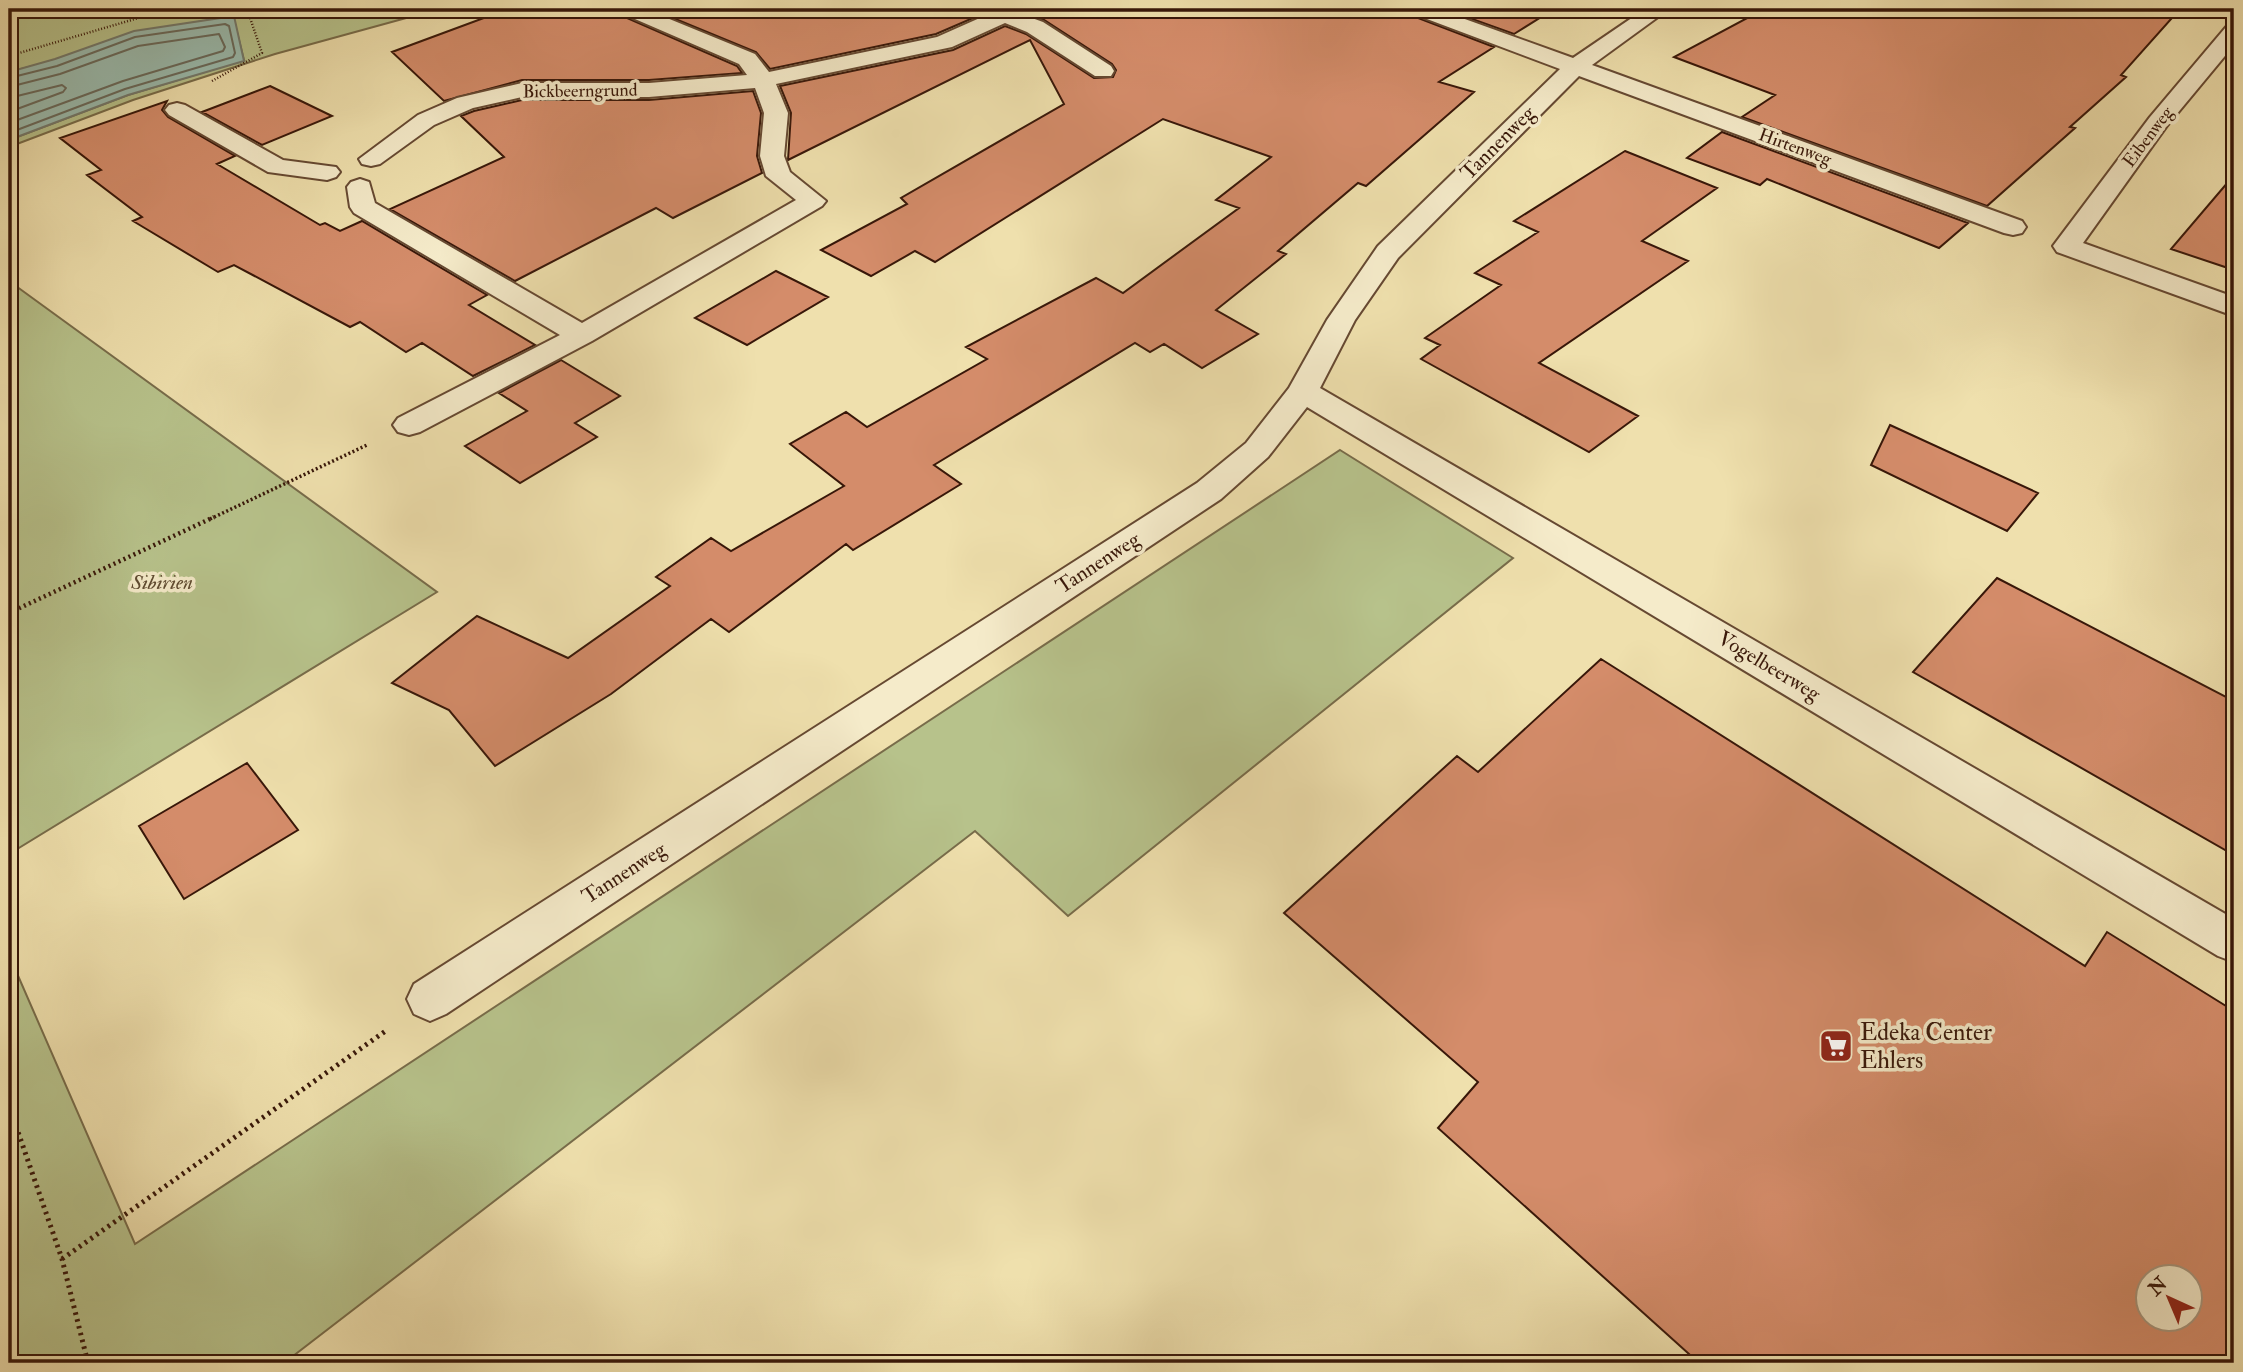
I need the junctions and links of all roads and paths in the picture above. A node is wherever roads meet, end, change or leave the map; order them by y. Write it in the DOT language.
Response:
graph roads {
  1 [pos="169,9"];
  2 [pos="247,9"];
  3 [pos="628,9"];
  4 [pos="1418,9"];
  5 [pos="1658,9"];
  6 [pos="1009,12"];
  7 [pos="2234,32"];
  8 [pos="9,56"];
  9 [pos="1576,66"];
  10 [pos="1103,71"];
  11 [pos="763,80"];
  12 [pos="177,110"];
  13 [pos="371,159"];
  14 [pos="327,172"];
  15 [pos="360,187"];
  16 [pos="2013,227"];
  17 [pos="2234,307"];
  18 [pos="582,334"];
  19 [pos="1303,391"];
  20 [pos="409,425"];
  21 [pos="9,613"];
  22 [pos="2234,942"];
  23 [pos="430,999"];
  24 [pos="9,1105"];
  25 [pos="62,1259"];
  26 [pos="88,1363"];
  1 -- 8 [label="path"];
  2 -- 12 [label="path"];
  3 -- 11 [label="street"];
  4 -- 9 [label="street"];
  5 -- 9 [label="street, Tannenweg"];
  6 -- 10 [label="street, Bickbeerngrund"];
  6 -- 11 [label="street, Bickbeerngrund"];
  7 -- 17 [label="street, Eibenweg"];
  9 -- 16 [label="street, Hirtenweg"];
  9 -- 19 [label="street, Tannenweg"];
  11 -- 13 [label="street, Bickbeerngrund"];
  11 -- 18 [label="street"];
  12 -- 14 [label="street, Bickbeerngrund"];
  13 -- 14 [label="street, Bickbeerngrund"];
  13 -- 15 [label="street"];
  14 -- 15 [label="street"];
  15 -- 18 [label="street"];
  18 -- 20 [label="street"];
  19 -- 22 [label="street, Vogelbeerweg"];
  19 -- 23 [label="street, Tannenweg"];
  20 -- 21 [label="path"];
  23 -- 25 [label="path"];
  24 -- 25 [label="path"];
  25 -- 26 [label="path"];
}
